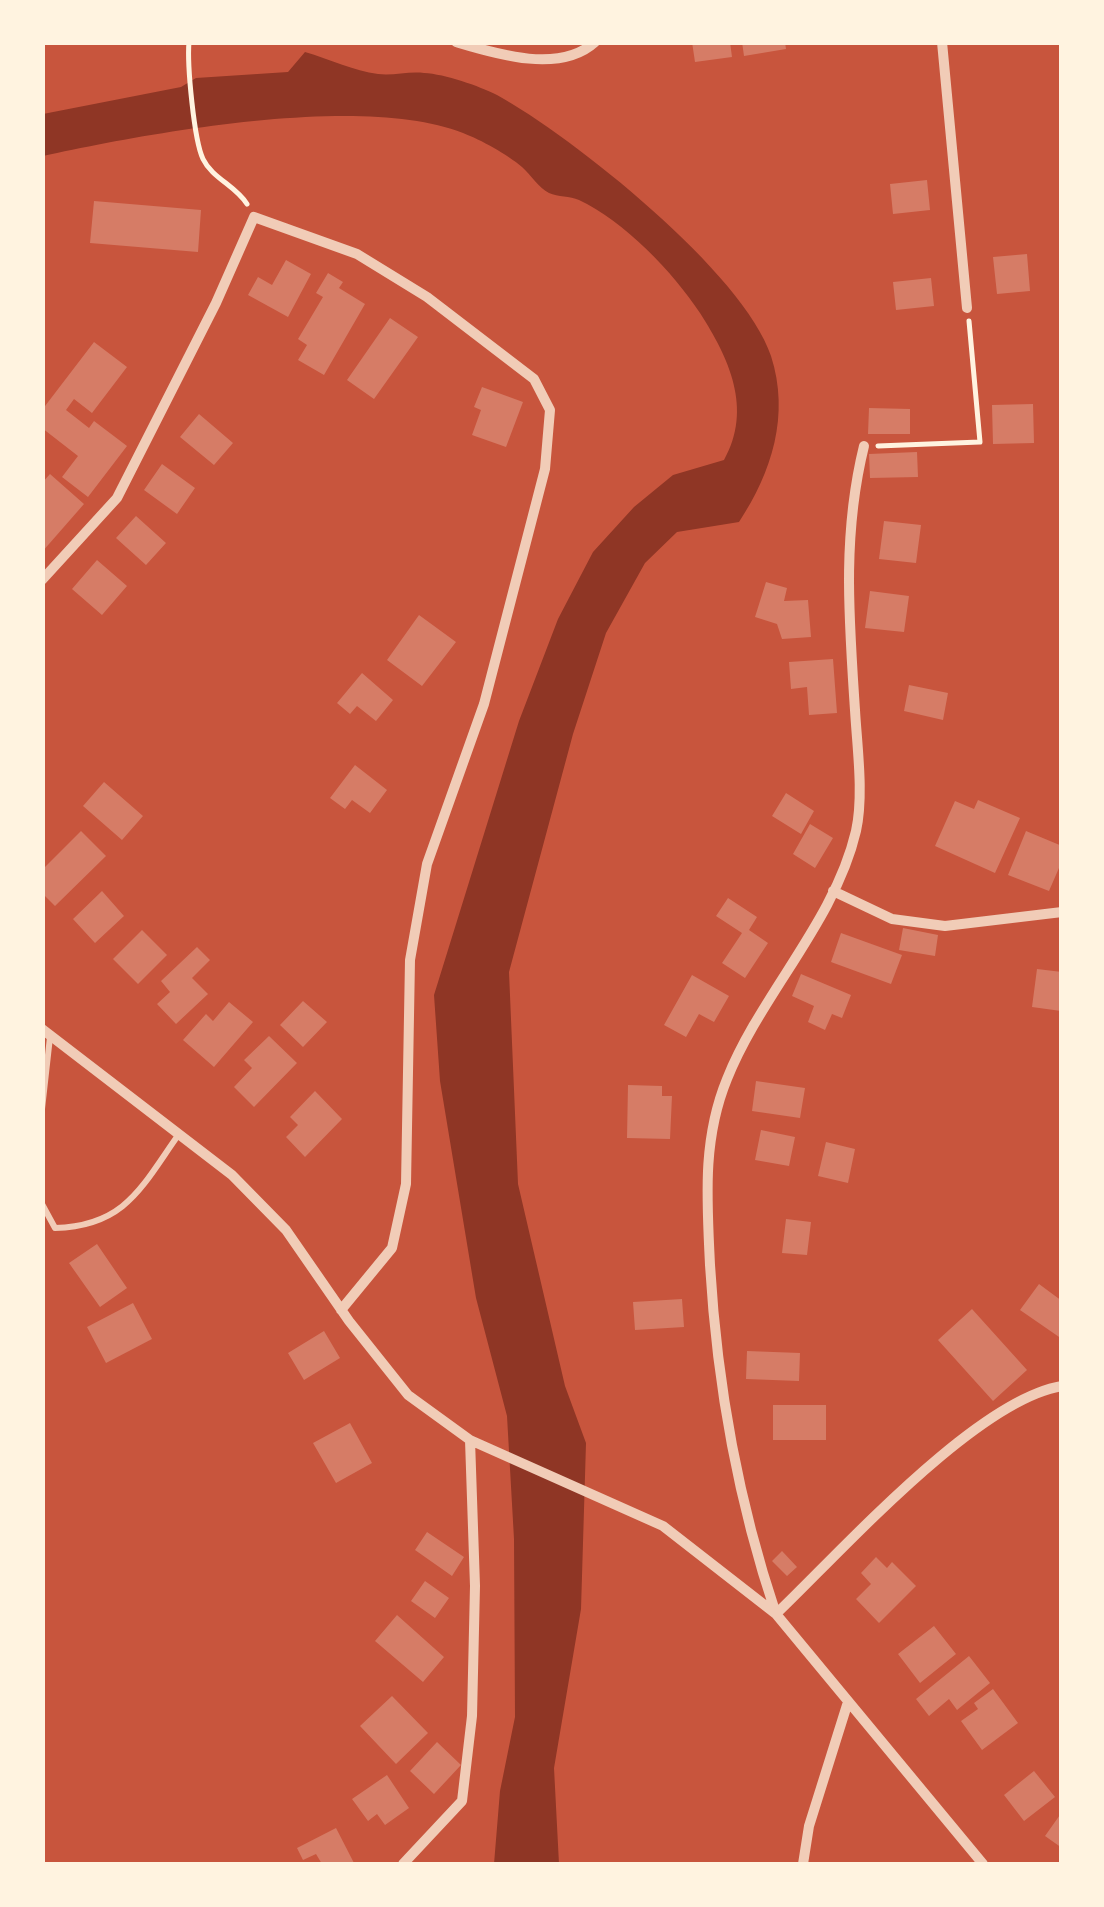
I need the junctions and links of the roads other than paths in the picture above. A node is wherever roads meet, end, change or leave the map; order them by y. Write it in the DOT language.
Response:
graph roads {
  1 [pos="456,42"];
  2 [pos="595,42"];
  3 [pos="942,42"];
  4 [pos="967,308"];
  5 [pos="864,446"];
  6 [pos="42,580"];
  7 [pos="833,891"];
  8 [pos="1062,912"];
  9 [pos="46,1033"];
  10 [pos="42,1109"];
  11 [pos="180,1134"];
  12 [pos="42,1204"];
  13 [pos="341,1310"];
  14 [pos="1062,1386"];
  15 [pos="470,1440"];
  16 [pos="776,1614"];
  17 [pos="848,1704"];
  18 [pos="402,1864"];
  19 [pos="803,1864"];
  20 [pos="983,1864"];
  1 -- 2 [label="street"];
  3 -- 4 [label="street"];
  5 -- 7 [label="street"];
  6 -- 13 [label="street"];
  7 -- 8 [label="street"];
  7 -- 16 [label="street"];
  9 -- 10 [label="lane"];
  9 -- 11 [label="street"];
  11 -- 12 [label="lane"];
  11 -- 13 [label="street"];
  13 -- 15 [label="street"];
  14 -- 16 [label="street"];
  15 -- 16 [label="street"];
  15 -- 18 [label="street"];
  16 -- 17 [label="street"];
  17 -- 19 [label="street"];
  17 -- 20 [label="street"];
}
